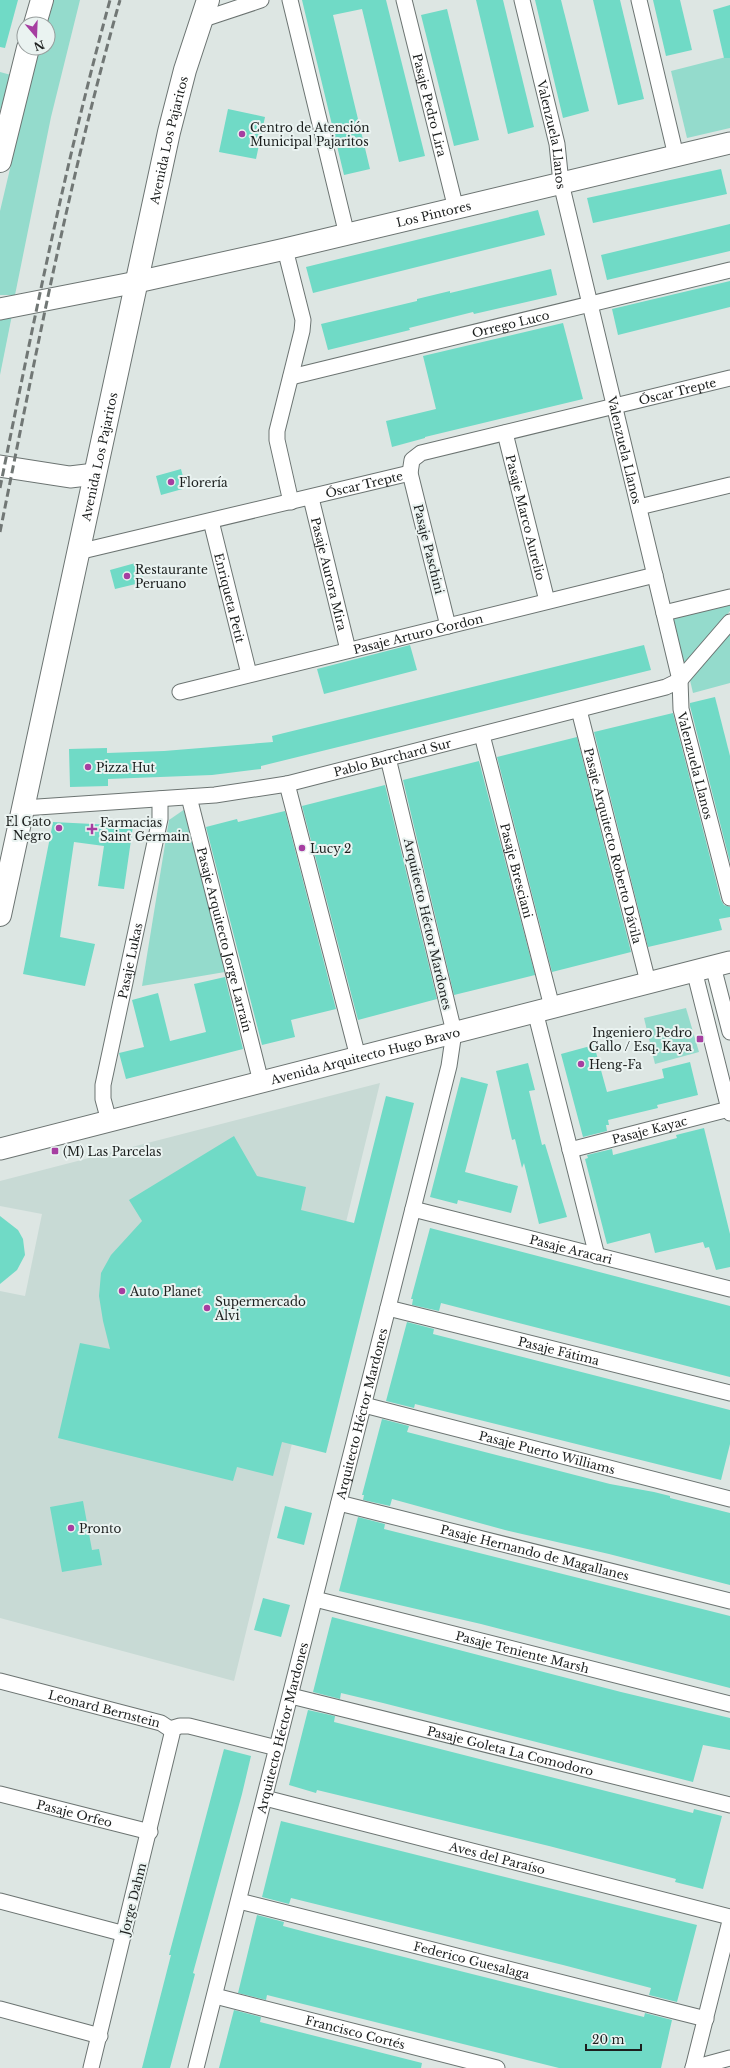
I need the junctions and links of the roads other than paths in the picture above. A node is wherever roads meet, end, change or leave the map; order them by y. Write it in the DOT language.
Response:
graph roads {
  1 [pos="42,0"];
  2 [pos="261,0"];
  3 [pos="290,0"];
  4 [pos="404,0"];
  5 [pos="522,0"];
  6 [pos="639,0"];
  7 [pos="204,10"];
  8 [pos="37,16"];
  9 [pos="26,56"];
  10 [pos="730,143"];
  11 [pos="676,156"];
  12 [pos="0,161"];
  13 [pos="561,183"];
  14 [pos="456,209"];
  15 [pos="347,235"];
  16 [pos="285,249"];
  17 [pos="730,270"];
  18 [pos="137,282"];
  19 [pos="590,303"];
  20 [pos="0,309"];
  21 [pos="291,377"];
  22 [pos="730,378"];
  23 [pos="615,407"];
  24 [pos="505,433"];
  25 [pos="0,466"];
  26 [pos="410,473"];
  27 [pos="95,474"];
  28 [pos="730,485"];
  29 [pos="311,498"];
  30 [pos="291,502"];
  31 [pos="639,507"];
  32 [pos="211,521"];
  33 [pos="78,552"];
  34 [pos="655,575"];
  35 [pos="730,597"];
  36 [pos="547,601"];
  37 [pos="664,614"];
  38 [pos="730,622"];
  39 [pos="448,626"];
  40 [pos="348,650"];
  41 [pos="249,674"];
  42 [pos="680,680"];
  43 [pos="180,692"];
  44 [pos="579,710"];
  45 [pos="482,734"];
  46 [pos="388,758"];
  47 [pos="287,784"];
  48 [pos="190,797"];
  49 [pos="160,799"];
  50 [pos="23,808"];
  51 [pos="730,898"];
  52 [pos="0,915"];
  53 [pos="712,966"];
  54 [pos="648,982"];
  55 [pos="543,1009"];
  56 [pos="454,1032"];
  57 [pos="730,1032"];
  58 [pos="358,1057"];
  59 [pos="261,1082"];
  60 [pos="729,1111"];
  61 [pos="109,1121"];
  62 [pos="0,1149"];
  63 [pos="570,1150"];
  64 [pos="413,1209"];
  65 [pos="597,1256"];
  66 [pos="730,1289"];
  67 [pos="388,1308"];
  68 [pos="730,1393"];
  69 [pos="364,1405"];
  70 [pos="730,1499"];
  71 [pos="339,1502"];
  72 [pos="315,1599"];
  73 [pos="730,1601"];
  74 [pos="0,1681"];
  75 [pos="291,1696"];
  76 [pos="730,1704"];
  77 [pos="170,1729"];
  78 [pos="277,1748"];
  79 [pos="0,1794"];
  80 [pos="265,1798"];
  81 [pos="730,1805"];
  82 [pos="150,1832"];
  83 [pos="0,1901"];
  84 [pos="238,1901"];
  85 [pos="730,1917"];
  86 [pos="730,1921"];
  87 [pos="125,1934"];
  88 [pos="215,1996"];
  89 [pos="0,2009"];
  90 [pos="706,2019"];
  91 [pos="100,2036"];
  92 [pos="730,2058"];
  93 [pos="92,2068"];
  94 [pos="196,2068"];
  95 [pos="497,2068"];
  96 [pos="693,2068"];
  1 -- 8 [label="main road"];
  2 -- 7 [label="street"];
  3 -- 15 [label="street"];
  4 -- 14 [label="street, Pasaje Pedro Lira"];
  5 -- 13 [label="street, Valenzuela Llanos"];
  6 -- 11 [label="street"];
  7 -- 18 [label="main road, Avenida Los Pajaritos"];
  9 -- 12 [label="main road"];
  10 -- 11 [label="street, Los Pintores"];
  11 -- 13 [label="street, Los Pintores"];
  13 -- 14 [label="street, Los Pintores"];
  13 -- 19 [label="street, Valenzuela Llanos"];
  14 -- 15 [label="street, Los Pintores"];
  15 -- 16 [label="street, Los Pintores"];
  16 -- 18 [label="street, Los Pintores"];
  16 -- 21 [label="street"];
  17 -- 19 [label="street, Orrego Luco"];
  18 -- 20 [label="street, Los Pintores"];
  18 -- 27 [label="main road, Avenida Los Pajaritos"];
  19 -- 21 [label="street, Orrego Luco"];
  19 -- 23 [label="street, Valenzuela Llanos"];
  21 -- 30 [label="street"];
  22 -- 23 [label="street, Óscar Trepte"];
  23 -- 24 [label="street, Óscar Trepte"];
  23 -- 31 [label="street, Valenzuela Llanos"];
  24 -- 26 [label="street, Óscar Trepte"];
  24 -- 36 [label="street, Pasaje Marco Aurelio"];
  25 -- 27 [label="street"];
  26 -- 29 [label="street, Óscar Trepte"];
  26 -- 39 [label="street, Pasaje Paschini"];
  27 -- 33 [label="main road, Avenida Los Pajaritos"];
  28 -- 31 [label="street"];
  29 -- 30 [label="street, Óscar Trepte"];
  29 -- 40 [label="street, Pasaje Aurora Mira"];
  30 -- 32 [label="street, Óscar Trepte"];
  31 -- 34 [label="street, Valenzuela Llanos"];
  32 -- 33 [label="street, Óscar Trepte"];
  32 -- 41 [label="street, Enriqueta Petit"];
  33 -- 50 [label="main road, Avenida Los Pajaritos"];
  34 -- 36 [label="street, Pasaje Arturo Gordon"];
  34 -- 37 [label="street, Valenzuela Llanos"];
  35 -- 37 [label="street"];
  36 -- 39 [label="street, Pasaje Arturo Gordon"];
  37 -- 42 [label="street, Valenzuela Llanos"];
  38 -- 42 [label="street, Pablo Burchard Sur"];
  39 -- 40 [label="street, Pasaje Arturo Gordon"];
  40 -- 41 [label="street, Pasaje Arturo Gordon"];
  41 -- 43 [label="street, Pasaje Arturo Gordon"];
  42 -- 44 [label="street, Pablo Burchard Sur"];
  42 -- 51 [label="street, Valenzuela Llanos"];
  44 -- 45 [label="street, Pablo Burchard Sur"];
  44 -- 54 [label="street, Pasaje Arquitecto Roberto Dávila"];
  45 -- 46 [label="street, Pablo Burchard Sur"];
  45 -- 55 [label="street, Pasaje Bresciani"];
  46 -- 47 [label="street, Pablo Burchard Sur"];
  46 -- 56 [label="street, Arquitecto Héctor Mardones"];
  47 -- 48 [label="street, Pablo Burchard Sur"];
  47 -- 58 [label="street"];
  48 -- 49 [label="street, Pablo Burchard Sur"];
  48 -- 59 [label="street, Pasaje Arquitecto Jorge Larraín"];
  49 -- 50 [label="street, Pablo Burchard Sur"];
  49 -- 61 [label="street, Pasaje Lukas"];
  50 -- 52 [label="main road, Avenida Los Pajaritos"];
  53 -- 54 [label="street, Avenida Arquitecto Hugo Bravo"];
  53 -- 57 [label="street"];
  53 -- 60 [label="street"];
  54 -- 55 [label="street, Avenida Arquitecto Hugo Bravo"];
  55 -- 56 [label="street, Avenida Arquitecto Hugo Bravo"];
  55 -- 63 [label="street, Pasaje Bresciani"];
  56 -- 58 [label="street, Avenida Arquitecto Hugo Bravo"];
  56 -- 64 [label="street, Arquitecto Héctor Mardones"];
  58 -- 59 [label="street, Avenida Arquitecto Hugo Bravo"];
  59 -- 61 [label="street, Avenida Arquitecto Hugo Bravo"];
  60 -- 63 [label="street, Pasaje Kayac"];
  61 -- 62 [label="street, Avenida Arquitecto Hugo Bravo"];
  63 -- 65 [label="street, Pasaje Bresciani"];
  64 -- 65 [label="street, Pasaje Aracari"];
  64 -- 67 [label="street, Arquitecto Héctor Mardones"];
  65 -- 66 [label="street, Pasaje Aracari"];
  67 -- 68 [label="street, Pasaje Fátima"];
  67 -- 69 [label="street, Arquitecto Héctor Mardones"];
  69 -- 70 [label="street, Pasaje Puerto Williams"];
  69 -- 71 [label="street, Arquitecto Héctor Mardones"];
  71 -- 72 [label="street, Arquitecto Héctor Mardones"];
  71 -- 73 [label="street, Pasaje Hernando de Magallanes"];
  72 -- 75 [label="street, Arquitecto Héctor Mardones"];
  72 -- 76 [label="street, Pasaje Teniente Marsh"];
  74 -- 77 [label="street, Leonard Bernstein"];
  75 -- 78 [label="street, Arquitecto Héctor Mardones"];
  75 -- 81 [label="street, Pasaje Goleta La Comodoro"];
  77 -- 78 [label="street, Leonard Bernstein"];
  77 -- 82 [label="street, Jorge Dahm"];
  78 -- 80 [label="street, Arquitecto Héctor Mardones"];
  79 -- 82 [label="street, Pasaje Orfeo"];
  80 -- 84 [label="street, Arquitecto Héctor Mardones"];
  80 -- 85 [label="street, Aves del Paraíso"];
  82 -- 87 [label="street, Jorge Dahm"];
  83 -- 87 [label="street"];
  84 -- 88 [label="street, Arquitecto Héctor Mardones"];
  84 -- 90 [label="street, Federico Guesalaga"];
  86 -- 90 [label="street"];
  87 -- 91 [label="street, Jorge Dahm"];
  88 -- 94 [label="street, Arquitecto Héctor Mardones"];
  88 -- 95 [label="street, Francisco Cortés"];
  89 -- 91 [label="street"];
  90 -- 96 [label="street"];
  91 -- 93 [label="street, Jorge Dahm"];
  92 -- 96 [label="street"];
}
